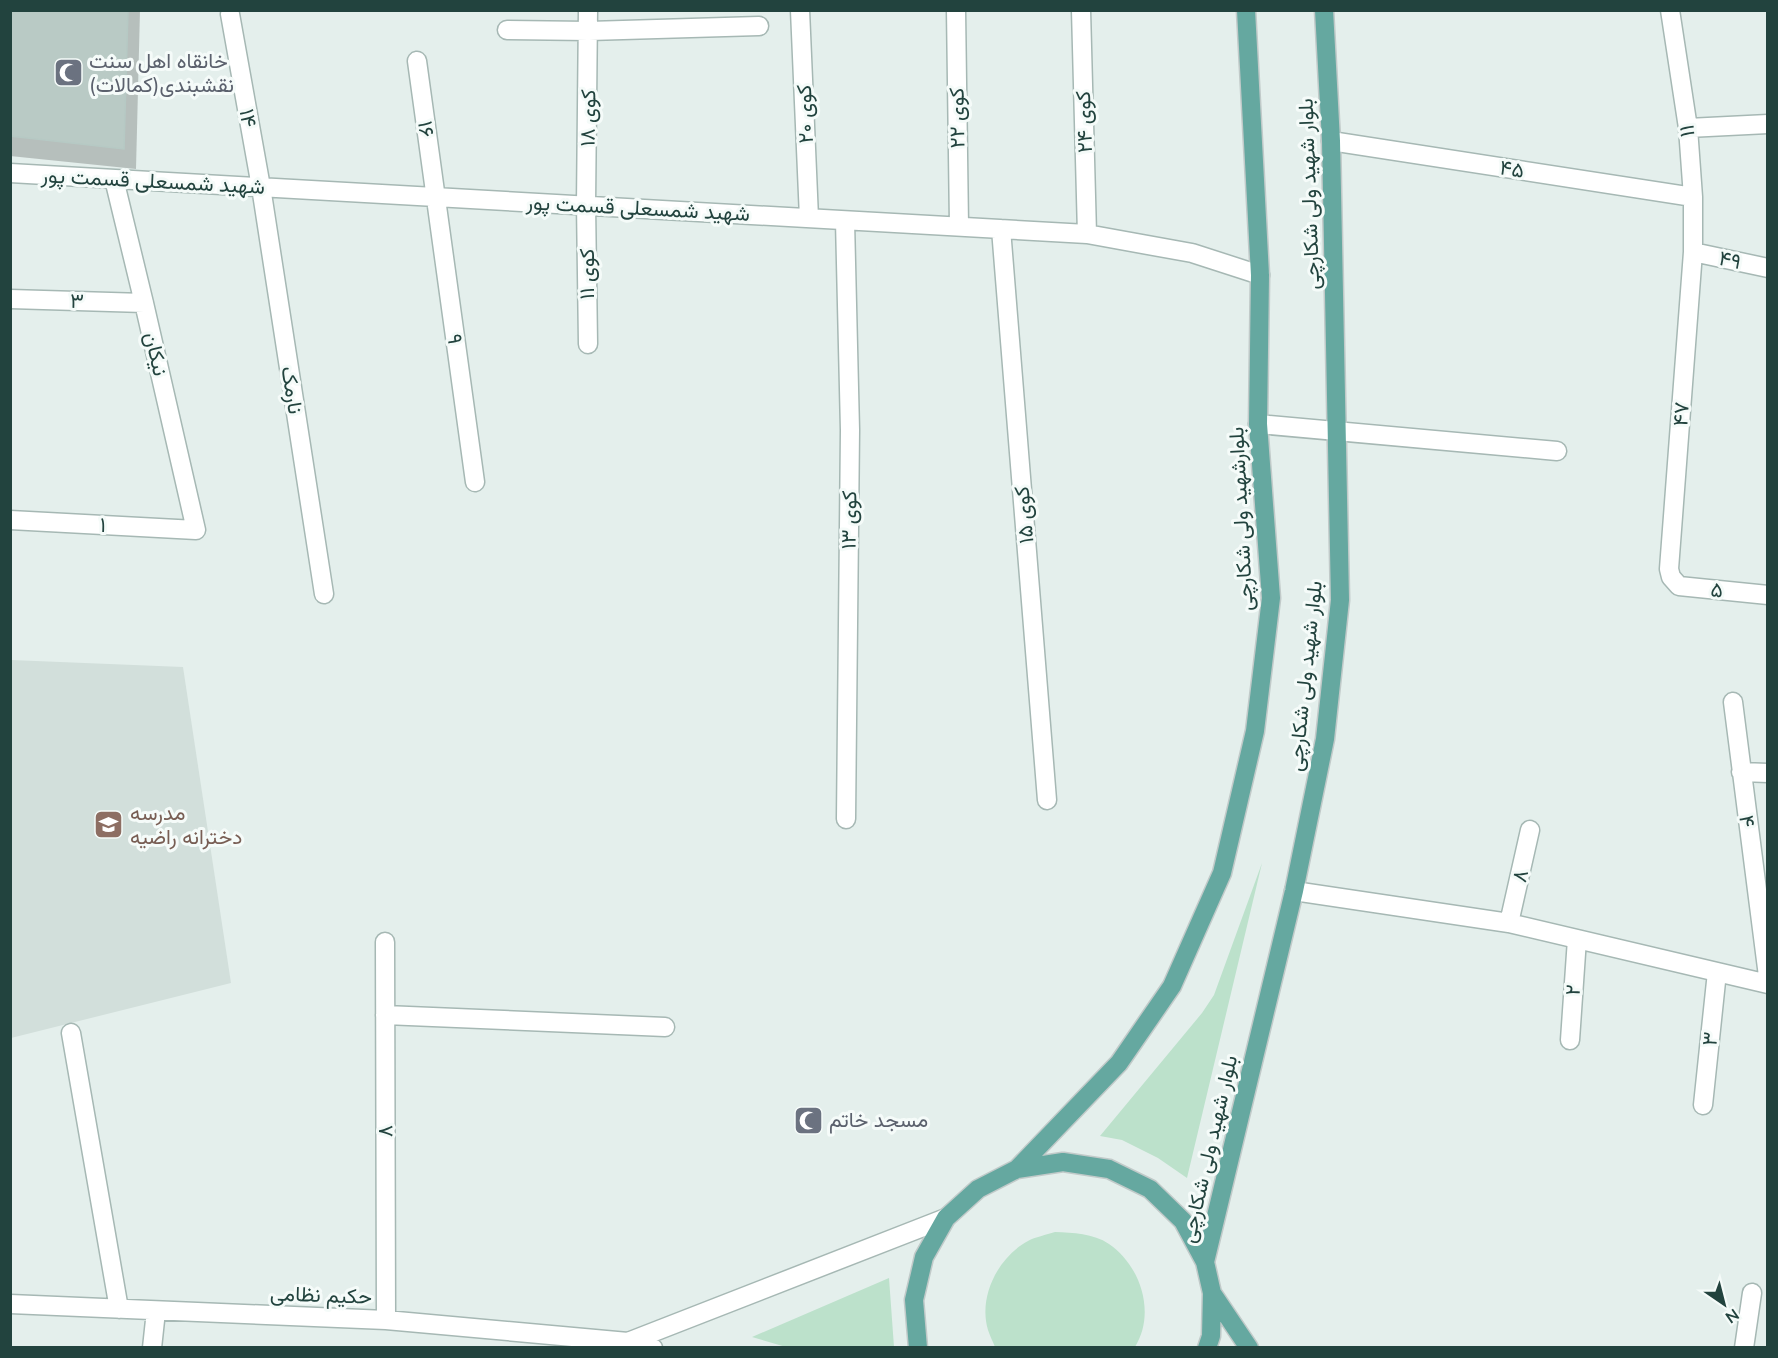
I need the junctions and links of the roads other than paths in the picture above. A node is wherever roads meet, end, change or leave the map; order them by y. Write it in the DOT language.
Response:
graph roads {
  1 [pos="588,10"];
  2 [pos="800,10"];
  3 [pos="956,10"];
  4 [pos="1081,10"];
  5 [pos="1246,10"];
  6 [pos="1324,10"];
  7 [pos="1670,10"];
  8 [pos="230,14"];
  9 [pos="759,26"];
  10 [pos="507,30"];
  11 [pos="589,31"];
  12 [pos="417,61"];
  13 [pos="1767,124"];
  14 [pos="1688,128"];
  15 [pos="1331,141"];
  16 [pos="10,173"];
  17 [pos="114,179"];
  18 [pos="261,187"];
  19 [pos="435,196"];
  20 [pos="1693,197"];
  21 [pos="586,204"];
  22 [pos="809,218"];
  23 [pos="845,221"];
  24 [pos="959,226"];
  25 [pos="1001,229"];
  26 [pos="1087,234"];
  27 [pos="1693,252"];
  28 [pos="1767,268"];
  29 [pos="1260,275"];
  30 [pos="10,299"];
  31 [pos="144,303"];
  32 [pos="588,344"];
  33 [pos="1258,424"];
  34 [pos="1337,430"];
  35 [pos="1557,451"];
  36 [pos="475,482"];
  37 [pos="10,520"];
  38 [pos="196,530"];
  39 [pos="1671,577"];
  40 [pos="324,594"];
  41 [pos="1767,595"];
  42 [pos="1732,702"];
  43 [pos="1741,772"];
  44 [pos="1767,773"];
  45 [pos="1047,800"];
  46 [pos="846,819"];
  47 [pos="1530,830"];
  48 [pos="1294,891"];
  49 [pos="1509,923"];
  50 [pos="1577,939"];
  51 [pos="1765,941"];
  52 [pos="385,942"];
  53 [pos="1717,972"];
  54 [pos="1767,976"];
  55 [pos="1767,984"];
  56 [pos="385,1015"];
  57 [pos="665,1027"];
  58 [pos="71,1033"];
  59 [pos="1570,1040"];
  60 [pos="1702,1105"];
  61 [pos="1017,1169"];
  62 [pos="946,1218"];
  63 [pos="1205,1262"];
  64 [pos="1212,1293"];
  65 [pos="1752,1293"];
  66 [pos="10,1304"];
  67 [pos="119,1309"];
  68 [pos="156,1311"];
  69 [pos="386,1320"];
  70 [pos="628,1345"];
  71 [pos="152,1347"];
  72 [pos="653,1347"];
  73 [pos="918,1347"];
  74 [pos="1207,1347"];
  75 [pos="1249,1347"];
  76 [pos="1744,1347"];
  1 -- 11 [label="street, کوی ۱۸"];
  2 -- 22 [label="street, کوی ۲۰"];
  3 -- 24 [label="street, کوی ۲۲"];
  4 -- 26 [label="street, کوی ۲۴"];
  5 -- 29 [label="main road, بلوارشهید ولی شکارچی"];
  6 -- 15 [label="main road, بلوار شهید ولی شکارچی"];
  7 -- 14 [label="street, ۱۱"];
  8 -- 18 [label="street, ۱۴"];
  9 -- 11 [label="street"];
  10 -- 11 [label="street"];
  11 -- 21 [label="street, کوی ۱۸"];
  12 -- 19 [label="street, ۱۶"];
  13 -- 14 [label="street"];
  14 -- 20 [label="street, ۱۱"];
  15 -- 20 [label="street, ۴۵"];
  15 -- 34 [label="main road, بلوار شهید ولی شکارچی"];
  16 -- 17 [label="street, شهید شمسعلی قسمت پور"];
  17 -- 18 [label="street, شهید شمسعلی قسمت پور"];
  17 -- 31 [label="street, نیکان"];
  18 -- 19 [label="street, شهید شمسعلی قسمت پور"];
  18 -- 40 [label="street, نارمک"];
  19 -- 21 [label="street, شهید شمسعلی قسمت پور"];
  19 -- 36 [label="street, ۹"];
  20 -- 27 [label="street, ۱۱"];
  21 -- 22 [label="street, شهید شمسعلی قسمت پور"];
  21 -- 32 [label="street, کوی ۱۱"];
  22 -- 23 [label="street, شهید شمسعلی قسمت پور"];
  23 -- 24 [label="street, شهید شمسعلی قسمت پور"];
  23 -- 46 [label="street, کوی ۱۳"];
  24 -- 25 [label="street, شهید شمسعلی قسمت پور"];
  25 -- 26 [label="street, شهید شمسعلی قسمت پور"];
  25 -- 45 [label="street, کوی ۱۵"];
  26 -- 29 [label="street, شهید شمسعلی قسمت پور"];
  27 -- 28 [label="street, ۴۹"];
  27 -- 39 [label="street, ۴۷"];
  29 -- 33 [label="main road, بلوارشهید ولی شکارچی"];
  30 -- 31 [label="street, ۳"];
  31 -- 38 [label="street, نیکان"];
  33 -- 34 [label="street"];
  33 -- 61 [label="main road, بلوارشهید ولی شکارچی"];
  34 -- 35 [label="street"];
  34 -- 48 [label="main road, بلوار شهید ولی شکارچی"];
  37 -- 38 [label="street, ۱"];
  39 -- 41 [label="street, ۵"];
  42 -- 43 [label="street, ۴"];
  43 -- 44 [label="street"];
  43 -- 51 [label="street, ۴"];
  47 -- 49 [label="street, ۸"];
  48 -- 49 [label="street"];
  48 -- 63 [label="main road, بلوار شهید ولی شکارچی"];
  49 -- 50 [label="street"];
  50 -- 53 [label="street"];
  50 -- 59 [label="street, ۲"];
  51 -- 54 [label="street, ۴"];
  52 -- 56 [label="street, ۸"];
  53 -- 55 [label="street"];
  53 -- 60 [label="street, ۳"];
  56 -- 57 [label="street"];
  56 -- 69 [label="street, ۸"];
  58 -- 67 [label="street"];
  61 -- 62 [label="main road"];
  61 -- 63 [label="main road"];
  62 -- 70 [label="street"];
  62 -- 73 [label="main road"];
  63 -- 64 [label="main road"];
  64 -- 74 [label="main road"];
  64 -- 75 [label="main road"];
  65 -- 76 [label="street"];
  66 -- 67 [label="street, حکیم نظامی"];
  67 -- 68 [label="street, حکیم نظامی"];
  68 -- 69 [label="street, حکیم نظامی"];
  68 -- 71 [label="street"];
  69 -- 70 [label="street, حکیم نظامی"];
  70 -- 72 [label="street, حکیم نظامی"];
}
